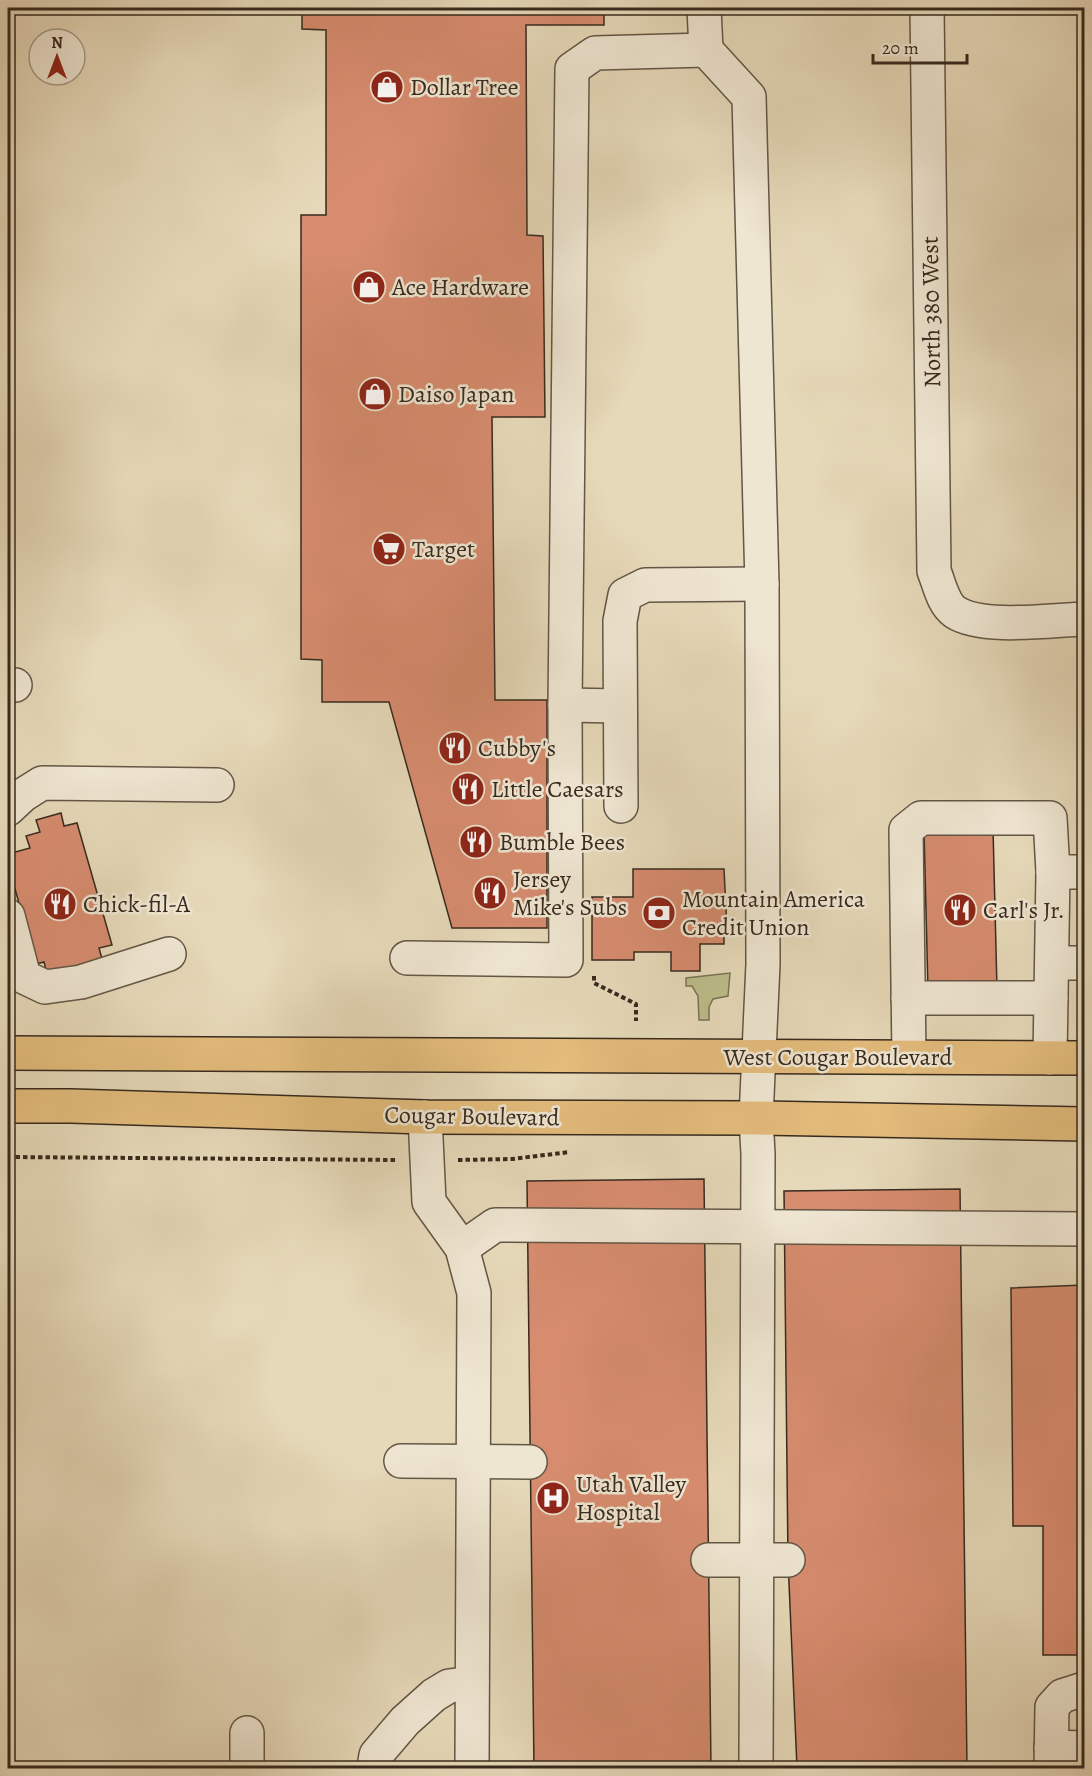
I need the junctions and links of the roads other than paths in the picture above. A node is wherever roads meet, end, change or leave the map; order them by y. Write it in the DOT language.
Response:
graph roads {
  1 [pos="704,8"];
  2 [pos="927,8"];
  3 [pos="706,51"];
  4 [pos="762,584"];
  5 [pos="1084,619"];
  6 [pos="565,705"];
  7 [pos="620,706"];
  8 [pos="217,785"];
  9 [pos="621,806"];
  10 [pos="8,809"];
  11 [pos="1069,872"];
  12 [pos="8,916"];
  13 [pos="169,954"];
  14 [pos="407,958"];
  15 [pos="1052,963"];
  16 [pos="1084,963"];
  17 [pos="908,998"];
  18 [pos="1051,998"];
  19 [pos="8,1053"];
  20 [pos="759,1056"];
  21 [pos="909,1057"];
  22 [pos="1050,1058"];
  23 [pos="1084,1058"];
  24 [pos="8,1106"];
  25 [pos="425,1117"];
  26 [pos="756,1118"];
  27 [pos="1084,1124"];
  28 [pos="756,1228"];
  29 [pos="1084,1229"];
  30 [pos="462,1248"];
  31 [pos="401,1461"];
  32 [pos="530,1462"];
  33 [pos="473,1464"];
  34 [pos="708,1560"];
  35 [pos="772,1560"];
  36 [pos="472,1683"];
  37 [pos="1084,1689"];
  38 [pos="247,1732"];
  39 [pos="1084,1748"];
  40 [pos="1052,1758"];
  41 [pos="247,1768"];
  42 [pos="374,1768"];
  43 [pos="472,1768"];
  44 [pos="756,1768"];
  1 -- 3 [label="street"];
  2 -- 5 [label="street, North 380 West"];
  3 -- 4 [label="street"];
  3 -- 6 [label="street"];
  4 -- 7 [label="street"];
  4 -- 20 [label="street"];
  6 -- 7 [label="street"];
  6 -- 14 [label="street"];
  7 -- 9 [label="street"];
  8 -- 10 [label="street"];
  11 -- 15 [label="street"];
  11 -- 17 [label="street"];
  12 -- 13 [label="street"];
  15 -- 16 [label="street"];
  15 -- 18 [label="street"];
  17 -- 18 [label="street"];
  17 -- 21 [label="street"];
  18 -- 22 [label="street"];
  19 -- 20 [label="main road, West Cougar Boulevard"];
  20 -- 21 [label="main road, West Cougar Boulevard"];
  20 -- 26 [label="street"];
  21 -- 22 [label="main road, West Cougar Boulevard"];
  22 -- 23 [label="main road, West Cougar Boulevard"];
  24 -- 25 [label="main road, Cougar Boulevard"];
  25 -- 26 [label="main road, Cougar Boulevard"];
  25 -- 30 [label="street"];
  26 -- 27 [label="main road, Cougar Boulevard"];
  26 -- 28 [label="street"];
  28 -- 29 [label="street"];
  28 -- 30 [label="street"];
  28 -- 35 [label="street"];
  30 -- 33 [label="street"];
  31 -- 33 [label="street"];
  32 -- 33 [label="street"];
  33 -- 36 [label="street"];
  34 -- 35 [label="street"];
  35 -- 44 [label="street"];
  36 -- 42 [label="street"];
  36 -- 43 [label="street"];
  37 -- 40 [label="street"];
  38 -- 41 [label="street"];
  39 -- 40 [label="street"];
}
